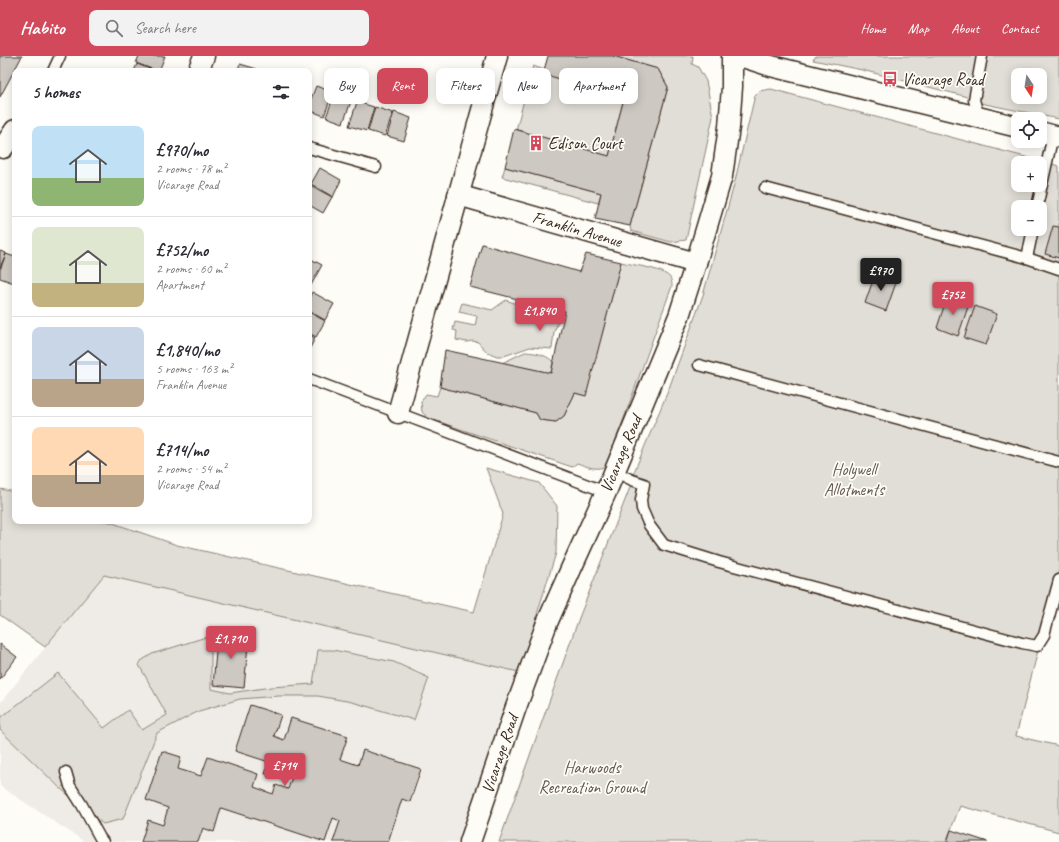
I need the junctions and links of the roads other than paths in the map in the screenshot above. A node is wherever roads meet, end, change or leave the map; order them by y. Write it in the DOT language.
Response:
graph roads {
  1 [pos="60,56"];
  2 [pos="204,56"];
  3 [pos="497,56"];
  4 [pos="732,56"];
  5 [pos="740,56"];
  6 [pos="982,56"];
  7 [pos="54,68"];
  8 [pos="199,68"];
  9 [pos="979,117"];
  10 [pos="1011,125"];
  11 [pos="1051,135"];
  12 [pos="12,137"];
  13 [pos="312,149"];
  14 [pos="6,150"];
  15 [pos="376,167"];
  16 [pos="765,188"];
  17 [pos="458,195"];
  18 [pos="1038,200"];
  19 [pos="1032,236"];
  20 [pos="1027,258"];
  21 [pos="696,263"];
  22 [pos="1059,269"];
  23 [pos="699,365"];
  24 [pos="312,380"];
  25 [pos="398,413"];
  26 [pos="1059,462"];
  27 [pos="614,471"];
  28 [pos="606,492"];
  29 [pos="1059,580"];
  30 [pos="66,772"];
  31 [pos="103,842"];
  32 [pos="470,842"];
  1 -- 7 [label="lane"];
  2 -- 8 [label="street"];
  3 -- 17 [label="street"];
  4 -- 21 [label="street, Vicarage Road"];
  5 -- 9 [label="street"];
  6 -- 9 [label="lane"];
  9 -- 10 [label="street"];
  11 -- 18 [label="lane"];
  12 -- 14 [label="street"];
  13 -- 15 [label="lane"];
  16 -- 20 [label="lane"];
  17 -- 21 [label="street, Franklin Avenue"];
  17 -- 25 [label="street"];
  19 -- 20 [label="lane"];
  20 -- 22 [label="lane"];
  21 -- 27 [label="street, Vicarage Road"];
  23 -- 26 [label="lane"];
  24 -- 25 [label="lane"];
  25 -- 28 [label="lane"];
  27 -- 28 [label="street, Vicarage Road"];
  27 -- 29 [label="lane"];
  28 -- 32 [label="street, Vicarage Road"];
  30 -- 31 [label="lane"];
}
